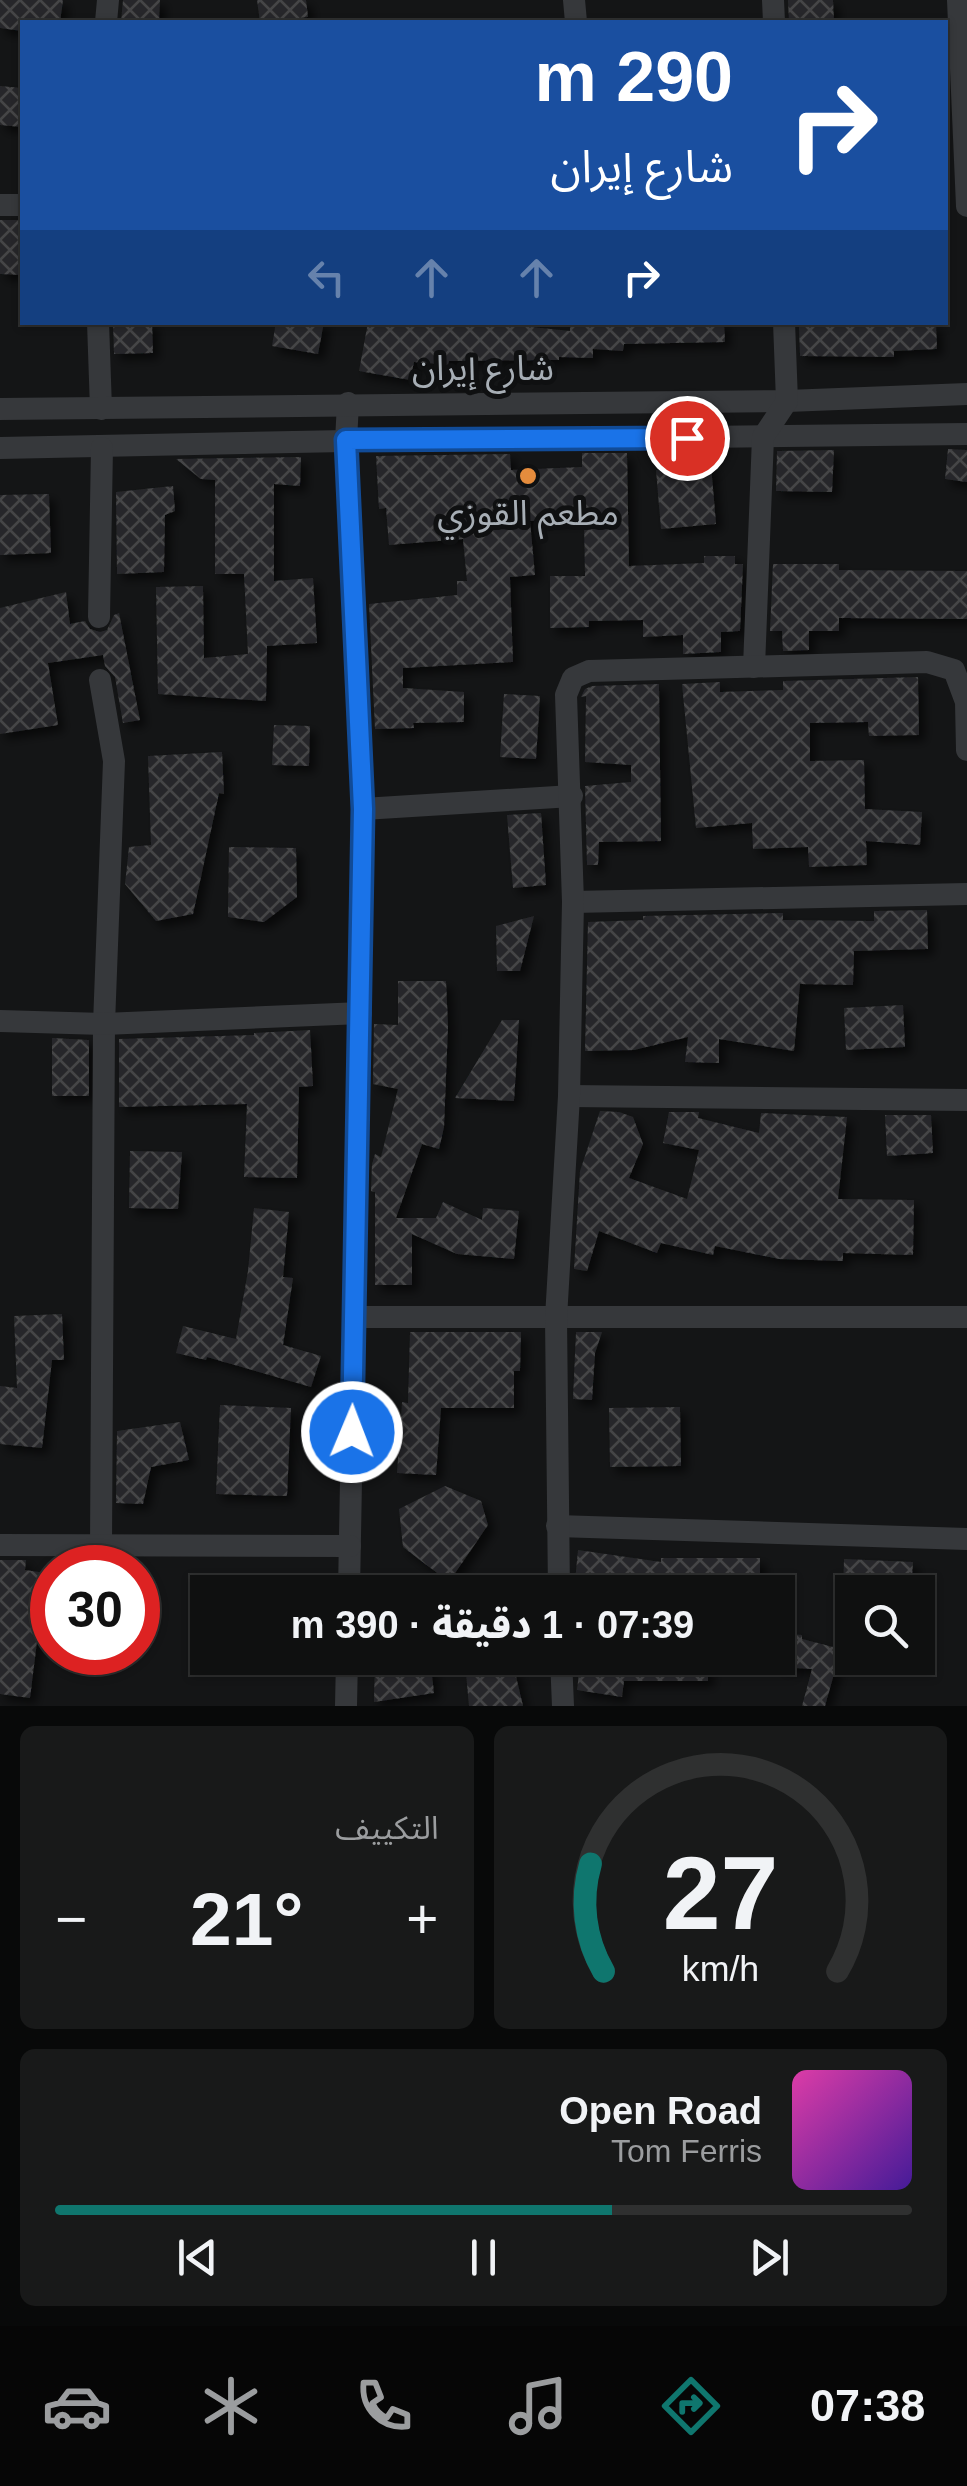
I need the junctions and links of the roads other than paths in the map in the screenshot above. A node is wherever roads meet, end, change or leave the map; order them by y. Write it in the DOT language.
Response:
graph roads {
  1 [pos="958,0"];
  2 [pos="964,69"];
  3 [pos="967,206"];
  4 [pos="98,325"];
  5 [pos="784,325"];
  6 [pos="967,394"];
  7 [pos="787,401"];
  8 [pos="348,403"];
  9 [pos="0,409"];
  10 [pos="101,409"];
  11 [pos="967,434"];
  12 [pos="763,437"];
  13 [pos="346,440"];
  14 [pos="0,448"];
  15 [pos="102,448"];
  16 [pos="99,617"];
  17 [pos="754,667"];
  18 [pos="100,680"];
  19 [pos="967,750"];
  20 [pos="572,796"];
  21 [pos="363,809"];
  22 [pos="967,894"];
  23 [pos="573,902"];
  24 [pos="361,1014"];
  25 [pos="0,1021"];
  26 [pos="104,1024"];
  27 [pos="568,1096"];
  28 [pos="967,1100"];
  29 [pos="354,1317"];
  30 [pos="967,1317"];
  31 [pos="556,1318"];
  32 [pos="557,1526"];
  33 [pos="967,1530"];
  34 [pos="967,1541"];
  35 [pos="0,1544"];
  36 [pos="50,1545"];
  37 [pos="100,1545"];
  38 [pos="160,1546"];
  39 [pos="350,1546"];
  40 [pos="349,1575"];
  41 [pos="558,1575"];
  42 [pos="347,1675"];
  43 [pos="562,1675"];
  44 [pos="346,1706"];
  45 [pos="563,1706"];
  1 -- 2 [label="street"];
  2 -- 3 [label="street"];
  4 -- 10 [label="street"];
  5 -- 7 [label="street"];
  6 -- 7 [label="street, شارع إيران"];
  7 -- 8 [label="street, شارع إيران"];
  7 -- 12 [label="street"];
  8 -- 10 [label="street, شارع إيران"];
  8 -- 13 [label="street"];
  9 -- 10 [label="street, شارع إيران"];
  11 -- 12 [label="street, شارع إيران"];
  12 -- 13 [label="street, شارع إيران"];
  12 -- 17 [label="street"];
  13 -- 15 [label="street, شارع إيران"];
  13 -- 21 [label="street"];
  14 -- 15 [label="street, شارع إيران"];
  15 -- 16 [label="street"];
  17 -- 19 [label="street"];
  17 -- 20 [label="street"];
  18 -- 26 [label="street"];
  20 -- 21 [label="street"];
  20 -- 23 [label="street"];
  21 -- 24 [label="street"];
  22 -- 23 [label="street"];
  23 -- 27 [label="street"];
  24 -- 26 [label="street"];
  24 -- 29 [label="street"];
  25 -- 26 [label="street"];
  26 -- 37 [label="street"];
  27 -- 28 [label="street"];
  27 -- 31 [label="street"];
  29 -- 31 [label="street"];
  29 -- 39 [label="street"];
  30 -- 31 [label="street"];
  31 -- 32 [label="street"];
  32 -- 34 [label="street"];
  32 -- 41 [label="street"];
  33 -- 34 [label="street"];
  35 -- 36 [label="street"];
  38 -- 39 [label="street"];
  39 -- 40 [label="street"];
  42 -- 44 [label="street"];
  43 -- 45 [label="street"];
}
